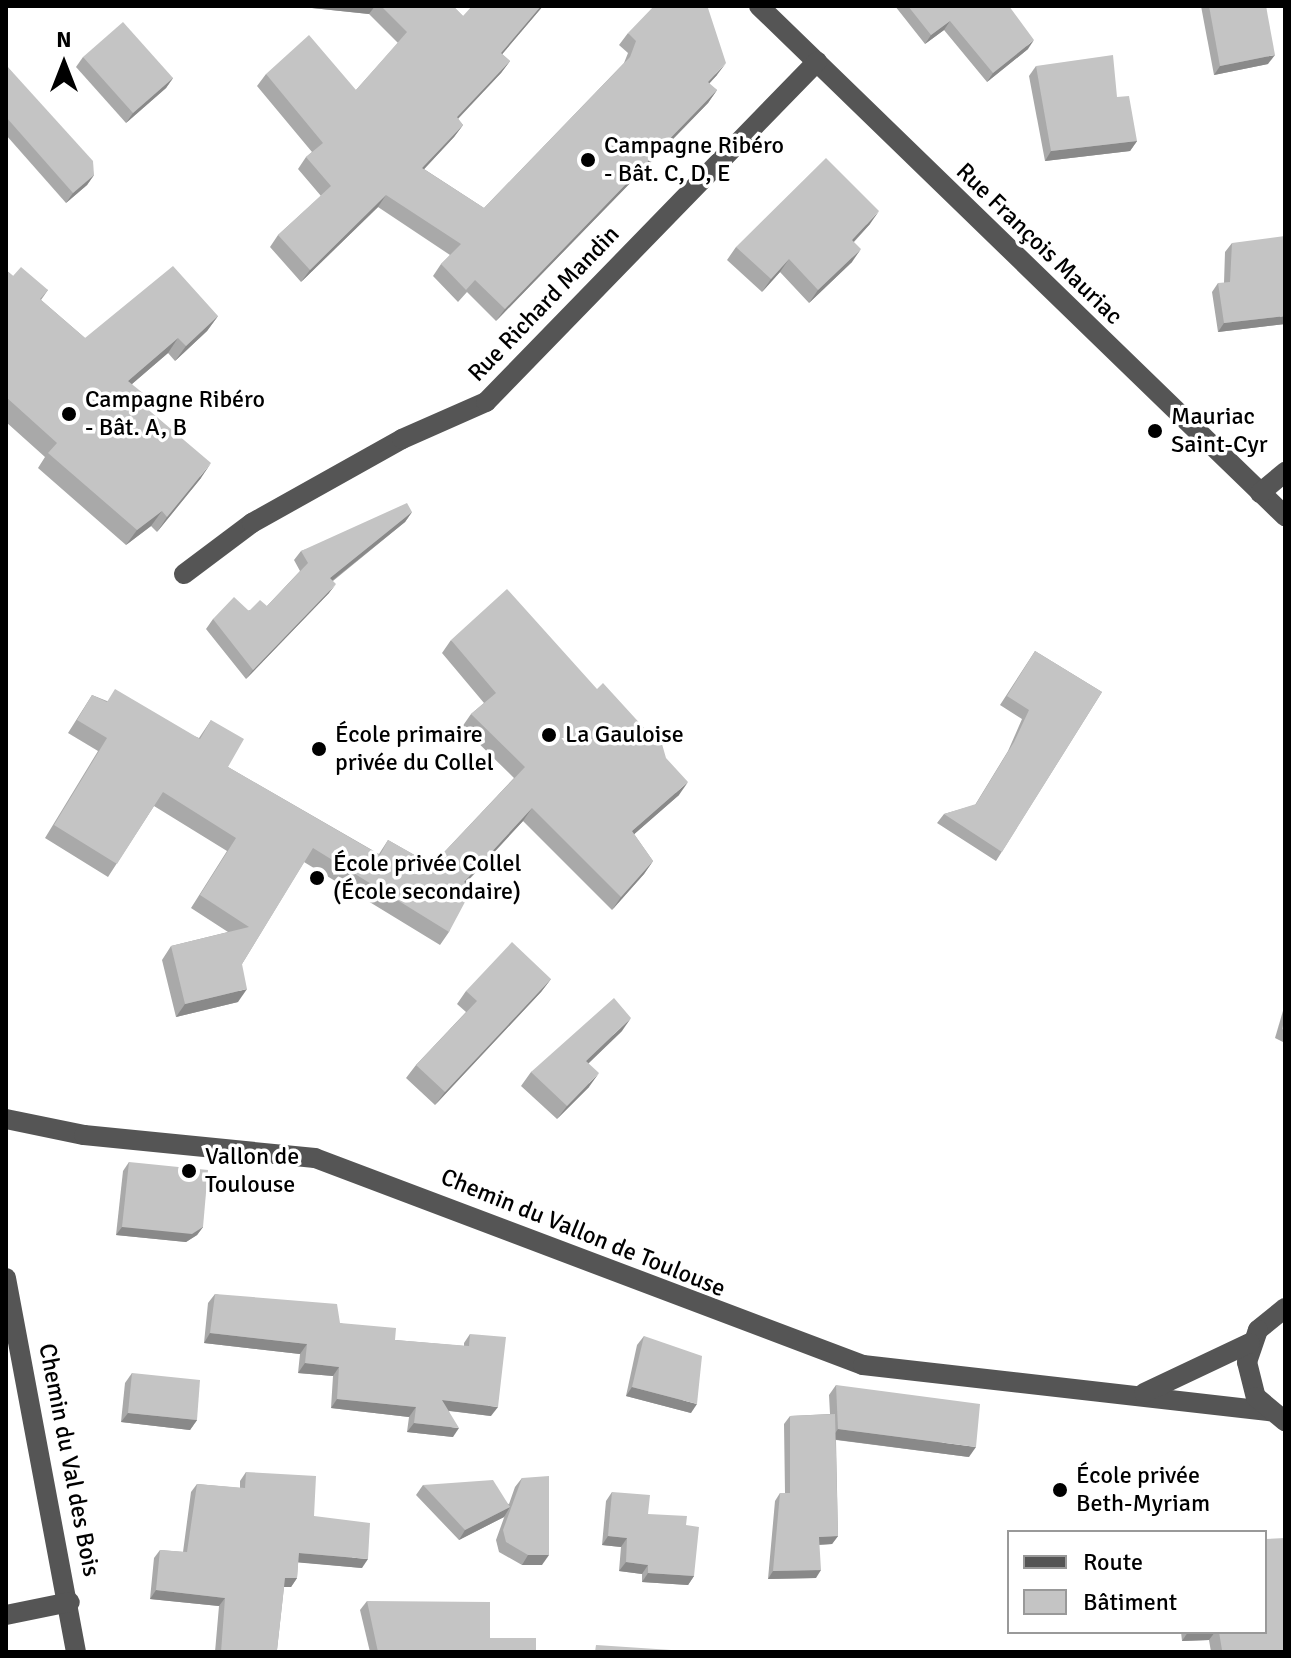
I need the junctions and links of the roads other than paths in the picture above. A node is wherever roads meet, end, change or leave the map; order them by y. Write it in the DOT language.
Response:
graph roads {
  1 [pos="759,6"];
  2 [pos="817,62"];
  3 [pos="1285,472"];
  4 [pos="1260,493"];
  5 [pos="1285,516"];
  6 [pos="184,574"];
  7 [pos="6,1119"];
  8 [pos="6,1278"];
  9 [pos="1283,1303"];
  10 [pos="1250,1343"];
  11 [pos="1140,1395"];
  12 [pos="1276,1416"];
  13 [pos="70,1602"];
  14 [pos="6,1615"];
  15 [pos="76,1652"];
  1 -- 2 [label="street, Rue François Mauriac"];
  2 -- 4 [label="street, Rue François Mauriac"];
  2 -- 6 [label="street, Rue Richard Mandin"];
  3 -- 4 [label="street"];
  4 -- 5 [label="street, Rue François Mauriac"];
  7 -- 11 [label="street, Chemin du Vallon de Toulouse"];
  8 -- 13 [label="street, Chemin du Val des Bois"];
  9 -- 10 [label="street"];
  10 -- 11 [label="street"];
  10 -- 12 [label="street"];
  11 -- 12 [label="street, Chemin du Vallon de Toulouse"];
  13 -- 14 [label="street"];
  13 -- 15 [label="street, Chemin du Val des Bois"];
}
